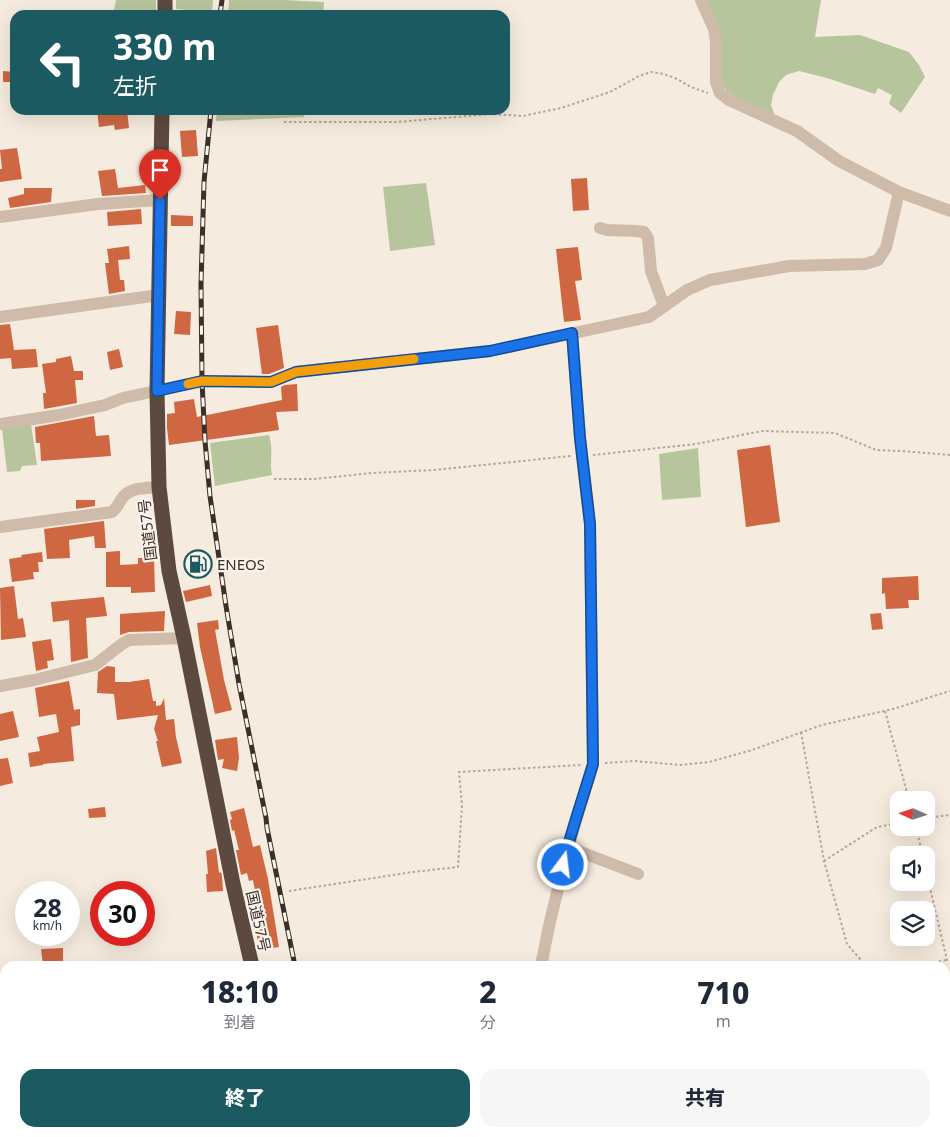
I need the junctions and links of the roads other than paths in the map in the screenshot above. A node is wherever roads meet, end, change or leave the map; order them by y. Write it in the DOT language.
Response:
graph roads {
  1 [pos="701,0"];
  2 [pos="162,115"];
  3 [pos="899,192"];
  4 [pos="160,200"];
  5 [pos="950,211"];
  6 [pos="0,217"];
  7 [pos="600,228"];
  8 [pos="159,295"];
  9 [pos="664,306"];
  10 [pos="0,317"];
  11 [pos="572,333"];
  12 [pos="157,391"];
  13 [pos="0,424"];
  14 [pos="159,487"];
  15 [pos="0,527"];
  16 [pos="184,638"];
  17 [pos="0,686"];
  18 [pos="568,847"];
  19 [pos="638,874"];
  20 [pos="251,961"];
  21 [pos="542,961"];
  1 -- 3 [label="street"];
  2 -- 4 [label="highway, 国道57号"];
  3 -- 5 [label="street"];
  3 -- 9 [label="street"];
  4 -- 6 [label="street"];
  4 -- 8 [label="highway, 国道57号"];
  7 -- 9 [label="street"];
  8 -- 10 [label="street"];
  8 -- 12 [label="highway, 国道57号"];
  9 -- 11 [label="street"];
  11 -- 12 [label="street"];
  11 -- 18 [label="street"];
  12 -- 13 [label="street"];
  12 -- 14 [label="highway, 国道57号"];
  14 -- 15 [label="street"];
  14 -- 16 [label="highway, 国道57号"];
  16 -- 17 [label="street"];
  16 -- 20 [label="highway, 国道57号"];
  18 -- 19 [label="street"];
  18 -- 21 [label="street"];
}
